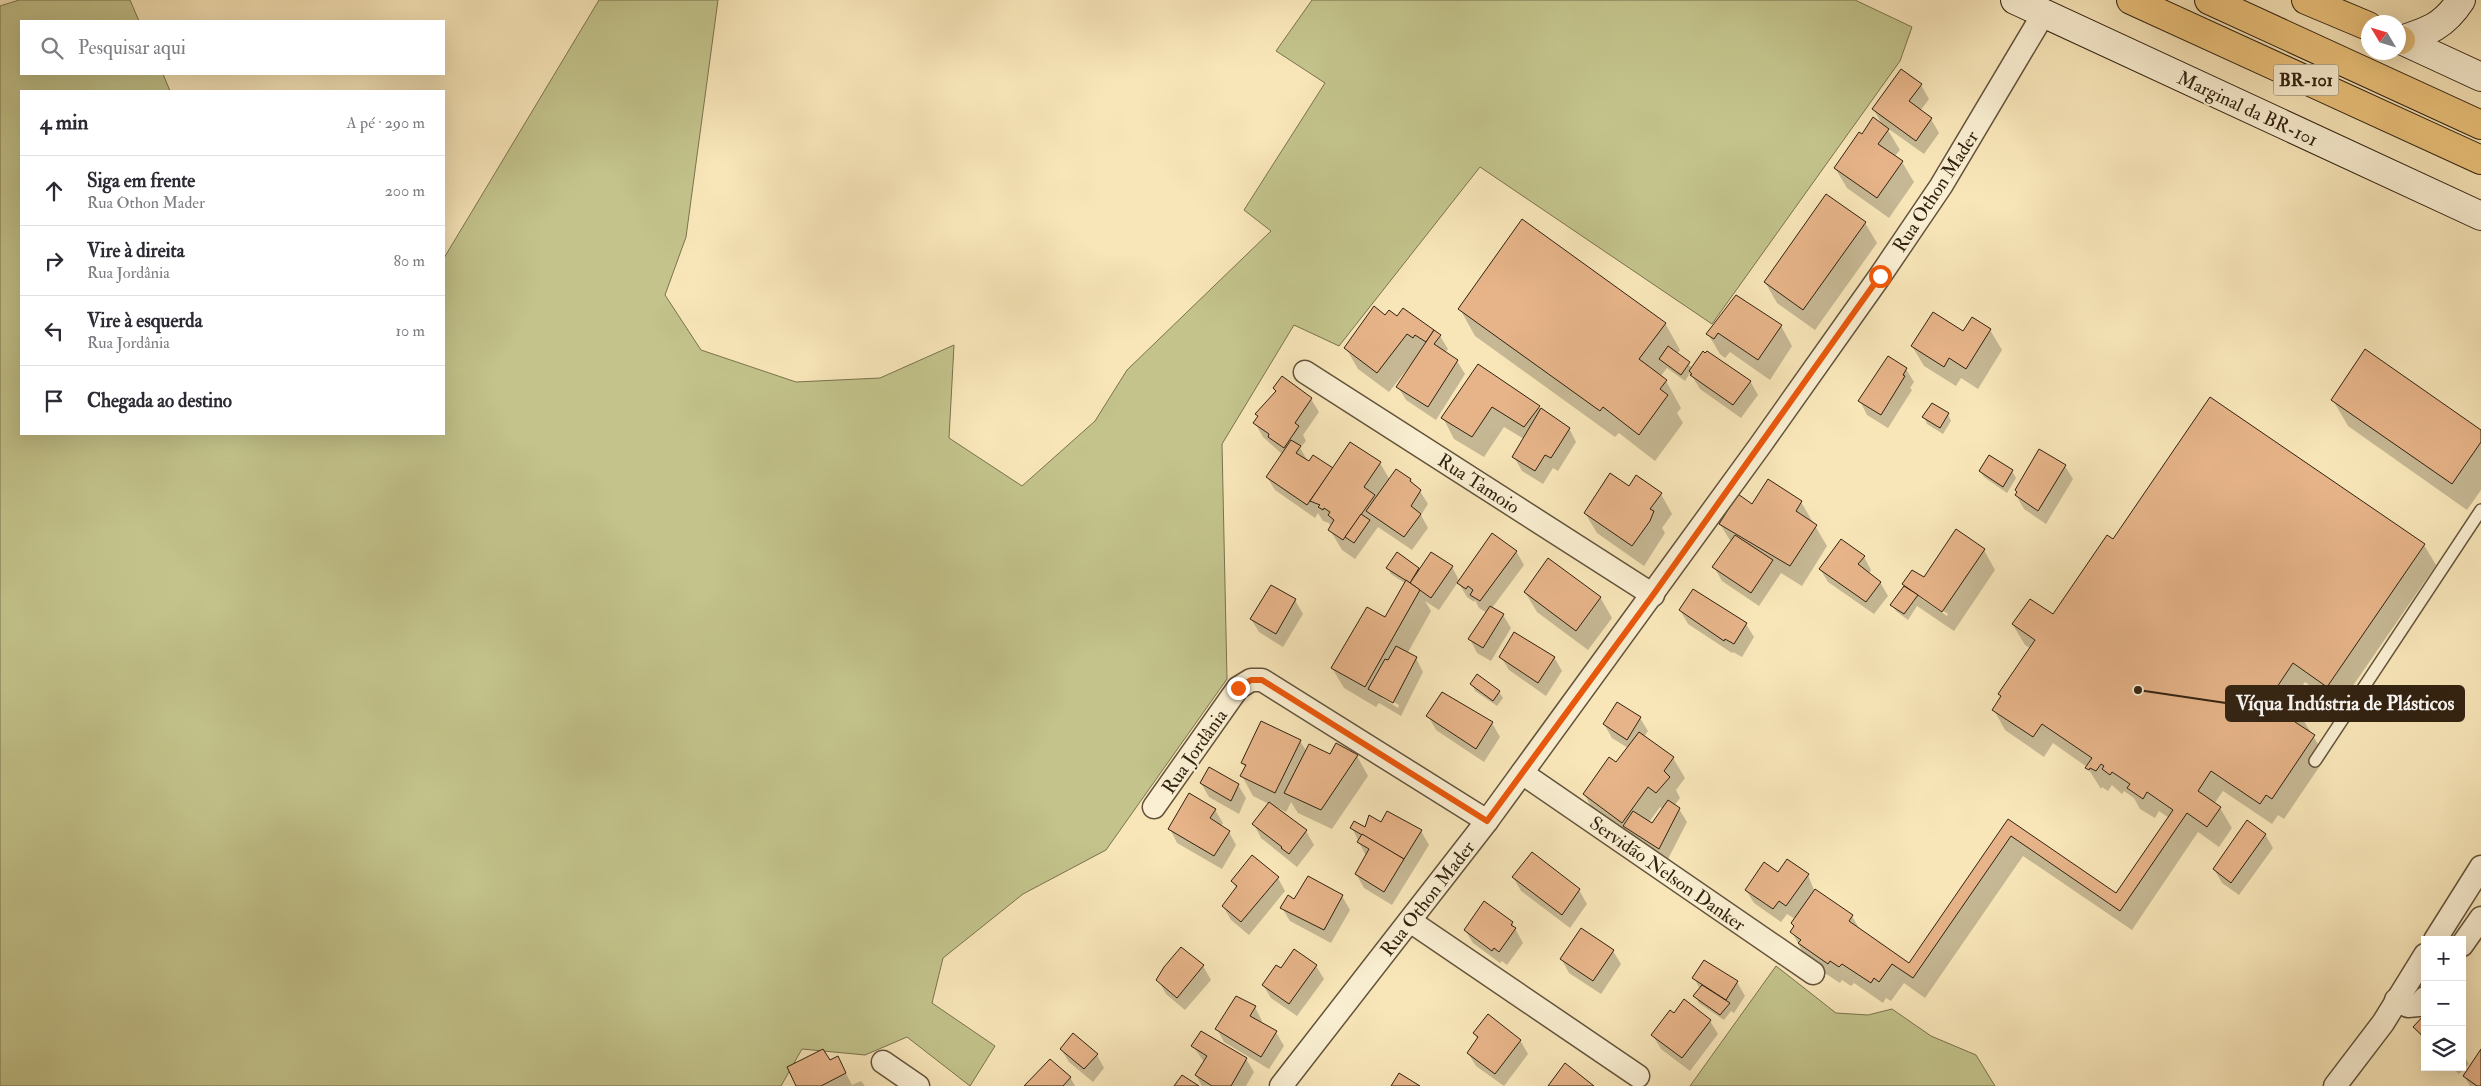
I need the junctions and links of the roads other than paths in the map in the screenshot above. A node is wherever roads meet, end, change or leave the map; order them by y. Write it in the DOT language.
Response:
graph roads {
  1 [pos="2015,0"];
  2 [pos="2131,0"];
  3 [pos="2209,0"];
  4 [pos="2306,0"];
  5 [pos="2461,0"];
  6 [pos="2044,13"];
  7 [pos="2361,23"];
  8 [pos="2406,38"];
  9 [pos="2406,43"];
  10 [pos="2481,76"];
  11 [pos="2481,125"];
  12 [pos="2481,160"];
  13 [pos="2481,216"];
  14 [pos="1305,372"];
  15 [pos="2481,510"];
  16 [pos="1653,595"];
  17 [pos="2314,761"];
  18 [pos="1522,773"];
  19 [pos="1154,807"];
  20 [pos="1487,821"];
  21 [pos="2481,867"];
  22 [pos="2481,918"];
  23 [pos="1410,921"];
  24 [pos="2438,936"];
  25 [pos="2466,939"];
  26 [pos="2421,961"];
  27 [pos="1813,974"];
  28 [pos="2396,1000"];
  29 [pos="2421,1003"];
  30 [pos="883,1062"];
  31 [pos="1638,1076"];
  32 [pos="1292,1082"];
  33 [pos="918,1086"];
  34 [pos="2335,1086"];
  1 -- 6 [label="main road, Marginal da BR-101"];
  2 -- 12 [label="highway, BR-101"];
  3 -- 11 [label="highway, BR-101"];
  4 -- 7 [label="highway"];
  5 -- 8 [label="main road"];
  6 -- 13 [label="main road, Marginal da BR-101"];
  6 -- 16 [label="street, Rua Othon Mader"];
  9 -- 10 [label="main road"];
  14 -- 16 [label="street, Rua Tamoio"];
  15 -- 17 [label="lane"];
  16 -- 18 [label="street, Rua Othon Mader"];
  18 -- 20 [label="street, Rua Othon Mader"];
  18 -- 27 [label="street, Servidão Nelson Danker"];
  19 -- 20 [label="street, Rua Jordânia"];
  20 -- 23 [label="street, Rua Othon Mader"];
  21 -- 24 [label="street"];
  22 -- 25 [label="street"];
  23 -- 31 [label="street"];
  23 -- 32 [label="street, Rua Othon Mader"];
  26 -- 28 [label="street"];
  28 -- 29 [label="street"];
  28 -- 34 [label="street"];
  30 -- 33 [label="street"];
}
